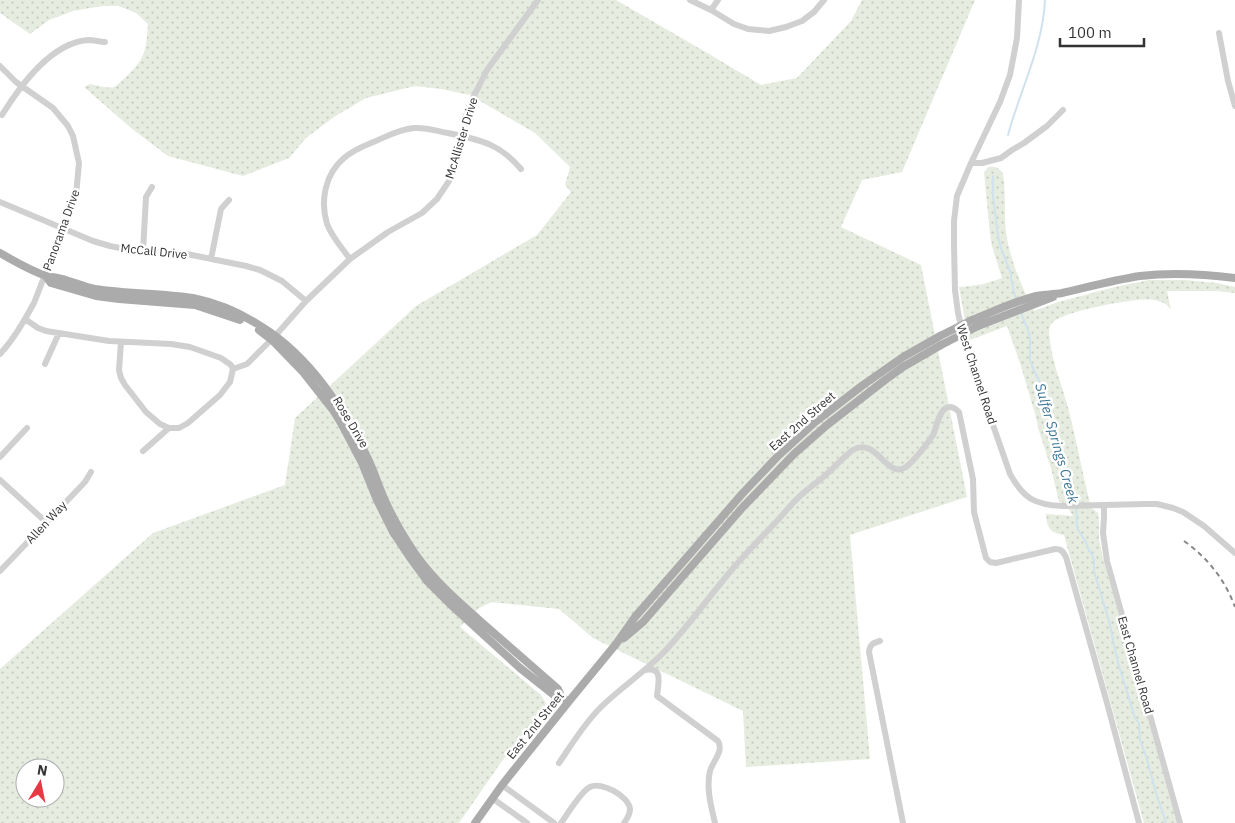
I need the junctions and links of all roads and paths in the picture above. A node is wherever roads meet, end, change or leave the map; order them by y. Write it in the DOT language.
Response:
graph roads {
  1 [pos="538,0"];
  2 [pos="690,0"];
  3 [pos="718,0"];
  4 [pos="824,0"];
  5 [pos="1020,0"];
  6 [pos="711,10"];
  7 [pos="1219,33"];
  8 [pos="105,42"];
  9 [pos="0,66"];
  10 [pos="22,86"];
  11 [pos="1235,106"];
  12 [pos="1063,110"];
  13 [pos="2,115"];
  14 [pos="461,136"];
  15 [pos="971,163"];
  16 [pos="521,169"];
  17 [pos="152,187"];
  18 [pos="230,200"];
  19 [pos="0,202"];
  20 [pos="63,229"];
  21 [pos="143,251"];
  22 [pos="0,253"];
  23 [pos="211,259"];
  24 [pos="350,259"];
  25 [pos="44,275"];
  26 [pos="1235,278"];
  27 [pos="1035,300"];
  28 [pos="306,301"];
  29 [pos="25,319"];
  30 [pos="59,333"];
  31 [pos="274,338"];
  32 [pos="121,342"];
  33 [pos="0,354"];
  34 [pos="45,364"];
  35 [pos="233,369"];
  36 [pos="27,428"];
  37 [pos="169,428"];
  38 [pos="144,451"];
  39 [pos="0,457"];
  40 [pos="91,472"];
  41 [pos="0,480"];
  42 [pos="1104,505"];
  43 [pos="46,522"];
  44 [pos="1235,553"];
  45 [pos="0,571"];
  46 [pos="880,641"];
  47 [pos="616,644"];
  48 [pos="645,670"];
  49 [pos="568,702"];
  50 [pos="559,763"];
  51 [pos="502,785"];
  52 [pos="492,798"];
  53 [pos="475,823"];
  54 [pos="527,823"];
  55 [pos="554,823"];
  56 [pos="561,823"];
  57 [pos="624,823"];
  58 [pos="715,823"];
  59 [pos="903,823"];
  60 [pos="1139,823"];
  61 [pos="1180,823"];
  1 -- 14 [label="street, McAllister Drive"];
  2 -- 6 [label="street"];
  3 -- 6 [label="street"];
  4 -- 6 [label="street"];
  5 -- 15 [label="street, West Channel Road"];
  7 -- 11 [label="street"];
  8 -- 10 [label="street"];
  9 -- 10 [label="street, Panorama Drive"];
  10 -- 13 [label="street"];
  10 -- 20 [label="street, Panorama Drive"];
  12 -- 15 [label="street"];
  14 -- 16 [label="street"];
  14 -- 24 [label="street, McAllister Drive"];
  14 -- 24 [label="street"];
  15 -- 42 [label="street, West Channel Road"];
  17 -- 21 [label="street"];
  18 -- 23 [label="street"];
  19 -- 20 [label="street, McCall Drive"];
  20 -- 21 [label="street, McCall Drive"];
  20 -- 25 [label="street, Panorama Drive"];
  21 -- 23 [label="street, McCall Drive"];
  22 -- 25 [label="main road, Rose Drive"];
  23 -- 28 [label="street, McCall Drive"];
  24 -- 28 [label="street, McAllister Drive"];
  25 -- 29 [label="street, Panorama Drive"];
  25 -- 31 [label="main road, Rose Drive"];
  26 -- 27 [label="main road, East 2nd Street"];
  27 -- 47 [label="main road, East 2nd Street, bridge"];
  27 -- 47 [label="main road, East 2nd Street, bridge"];
  28 -- 31 [label="street, McAllister Drive"];
  29 -- 30 [label="street"];
  29 -- 33 [label="street, Panorama Drive"];
  30 -- 32 [label="street"];
  30 -- 34 [label="street"];
  31 -- 35 [label="street, McAllister Drive"];
  31 -- 49 [label="main road, Rose Drive"];
  32 -- 35 [label="street"];
  32 -- 37 [label="street"];
  35 -- 37 [label="street"];
  36 -- 39 [label="street"];
  37 -- 38 [label="street"];
  40 -- 43 [label="street, Allen Way"];
  41 -- 43 [label="street"];
  42 -- 44 [label="street, West Channel Road"];
  42 -- 61 [label="street, East Channel Road"];
  43 -- 45 [label="street, Allen Way"];
  46 -- 59 [label="street"];
  47 -- 49 [label="main road, East 2nd Street"];
  48 -- 50 [label="street"];
  48 -- 58 [label="street"];
  48 -- 60 [label="street"];
  49 -- 51 [label="main road, East 2nd Street"];
  51 -- 52 [label="main road, East 2nd Street"];
  51 -- 55 [label="street"];
  52 -- 53 [label="main road, East 2nd Street"];
  52 -- 54 [label="street"];
  56 -- 57 [label="street"];
}
